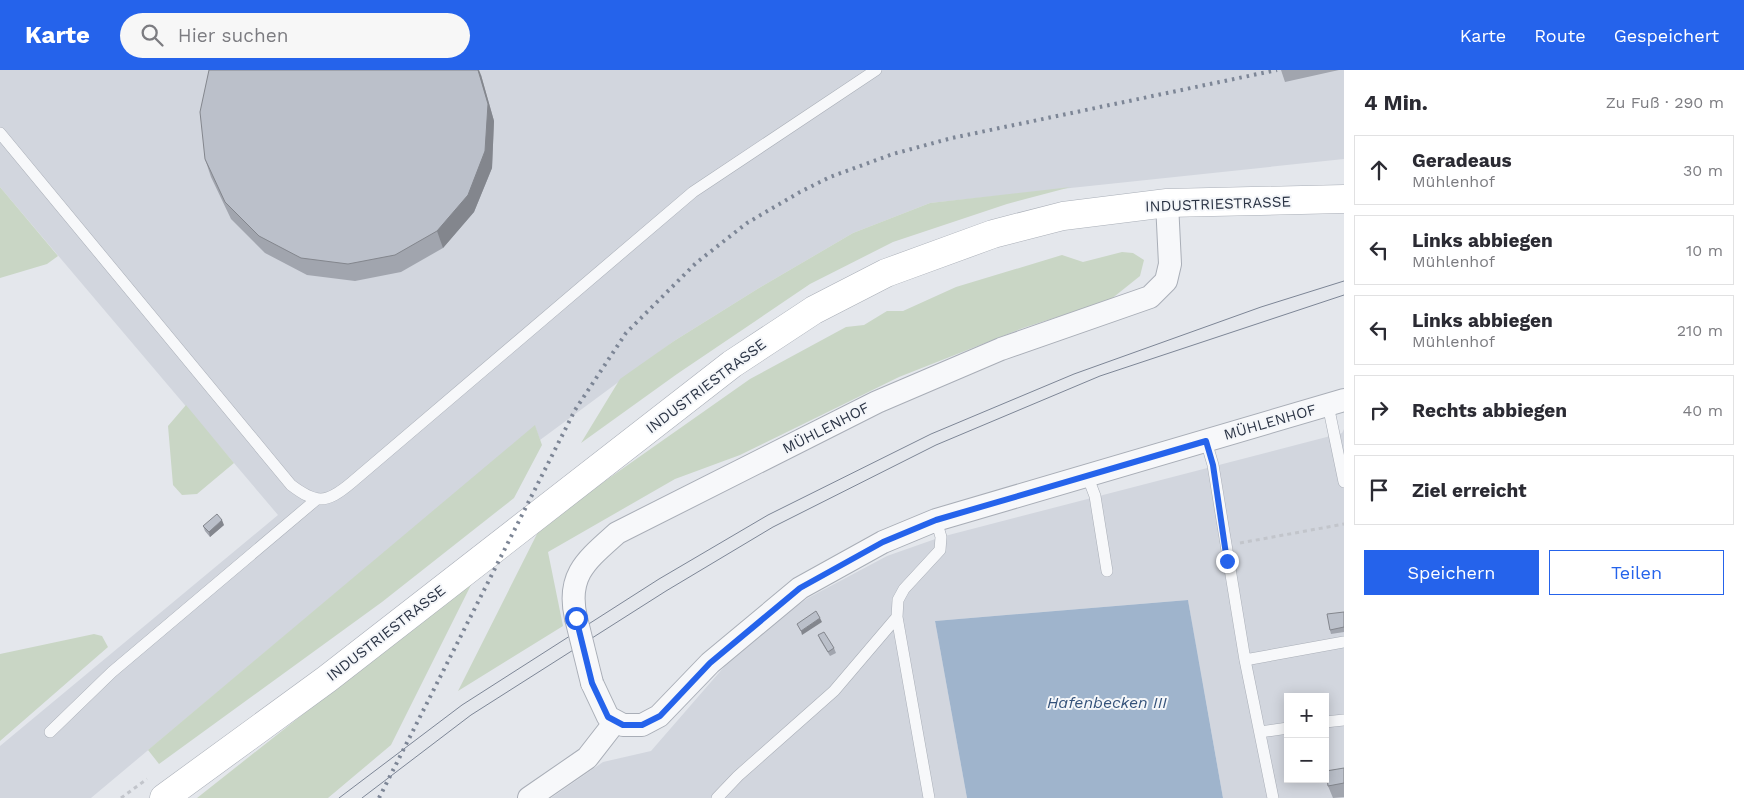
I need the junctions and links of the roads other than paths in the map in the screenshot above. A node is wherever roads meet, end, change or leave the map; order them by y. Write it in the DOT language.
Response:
graph roads {
  1 [pos="876,70"];
  2 [pos="0,133"];
  3 [pos="1344,199"];
  4 [pos="1167,203"];
  5 [pos="1336,403"];
  6 [pos="1206,441"];
  7 [pos="1087,475"];
  8 [pos="1344,482"];
  9 [pos="317,499"];
  10 [pos="936,520"];
  11 [pos="1107,571"];
  12 [pos="897,617"];
  13 [pos="1344,642"];
  14 [pos="1245,660"];
  15 [pos="1344,720"];
  16 [pos="615,722"];
  17 [pos="1329,722"];
  18 [pos="1284,729"];
  19 [pos="50,732"];
  20 [pos="1260,732"];
  21 [pos="164,798"];
  22 [pos="528,798"];
  23 [pos="717,798"];
  24 [pos="929,798"];
  25 [pos="1272,798"];
  1 -- 9 [label="lane"];
  2 -- 9 [label="lane"];
  3 -- 4 [label="main road, INDUSTRIESTRASSE"];
  4 -- 16 [label="street, MÜHLENHOF, bridge"];
  4 -- 21 [label="main road, INDUSTRIESTRASSE"];
  5 -- 6 [label="street, MÜHLENHOF"];
  5 -- 8 [label="lane"];
  6 -- 7 [label="street, MÜHLENHOF"];
  6 -- 14 [label="lane"];
  7 -- 10 [label="street, MÜHLENHOF"];
  7 -- 11 [label="lane"];
  9 -- 19 [label="lane"];
  10 -- 12 [label="lane"];
  10 -- 16 [label="street, MÜHLENHOF"];
  12 -- 23 [label="lane"];
  12 -- 24 [label="lane"];
  13 -- 14 [label="lane"];
  14 -- 20 [label="lane"];
  15 -- 17 [label="lane"];
  16 -- 22 [label="street"];
  18 -- 20 [label="lane"];
  20 -- 25 [label="lane"];
}
